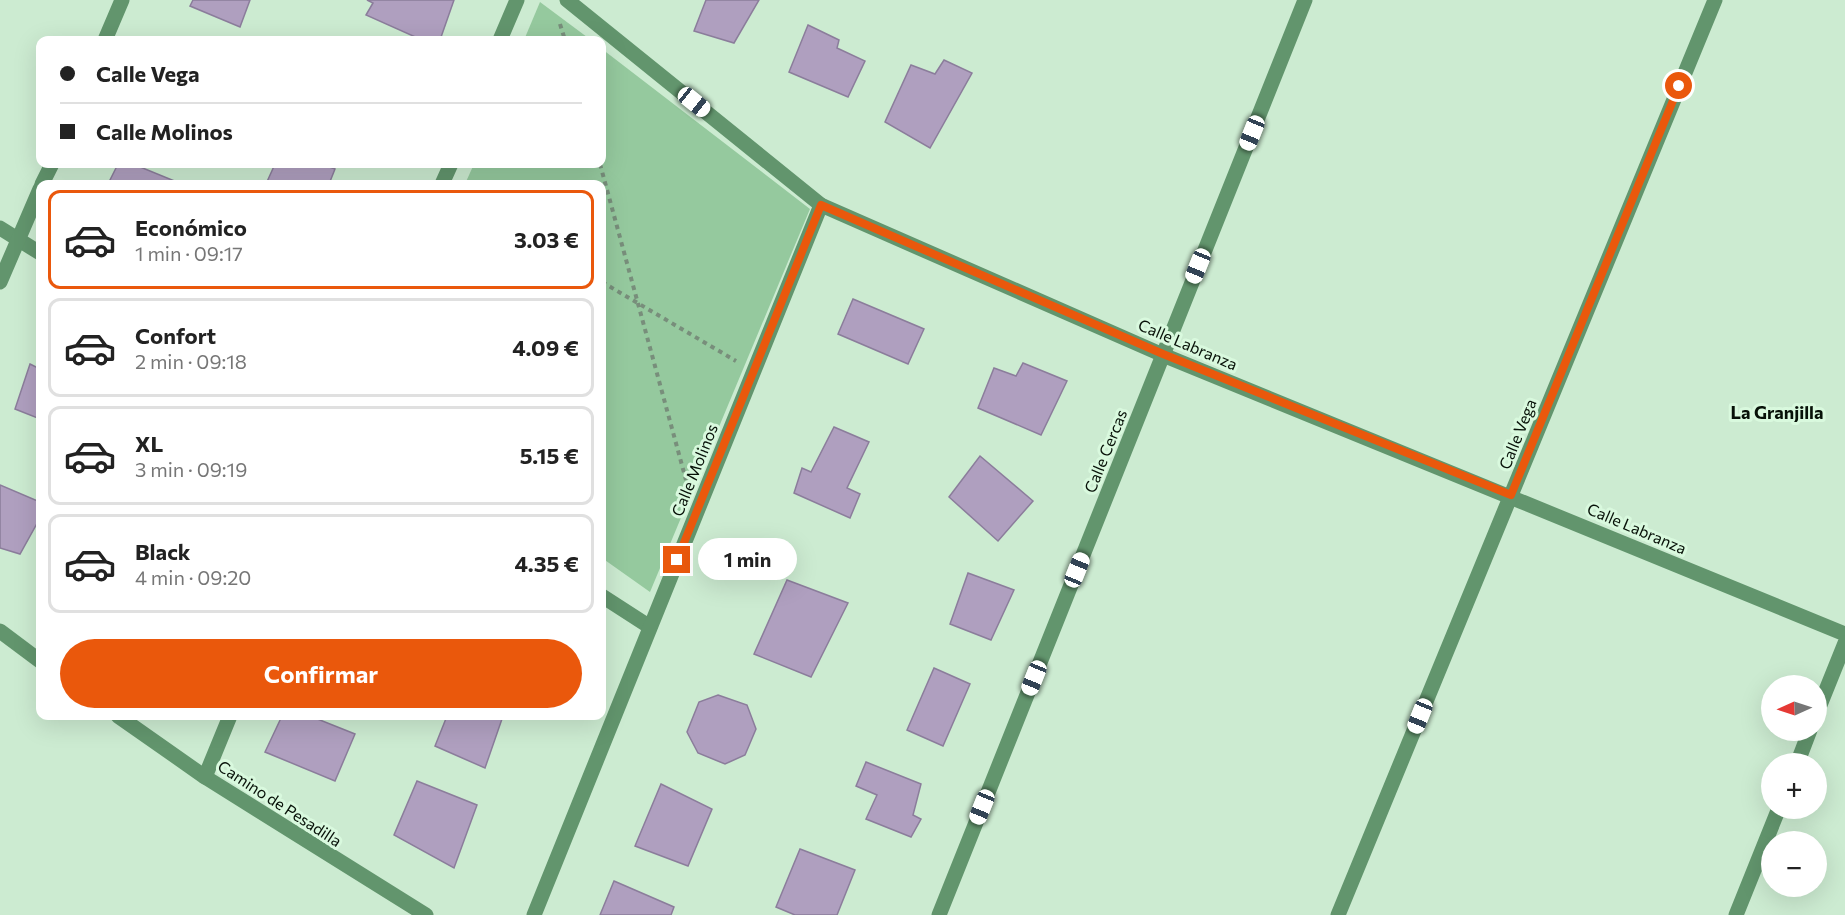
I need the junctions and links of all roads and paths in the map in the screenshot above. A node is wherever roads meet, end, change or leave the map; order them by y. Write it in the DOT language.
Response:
graph roads {
  1 [pos="122,0"];
  2 [pos="517,0"];
  3 [pos="567,0"];
  4 [pos="1305,0"];
  5 [pos="1715,0"];
  6 [pos="558,15"];
  7 [pos="107,36"];
  8 [pos="502,36"];
  9 [pos="564,36"];
  10 [pos="606,185"];
  11 [pos="36,198"];
  12 [pos="821,205"];
  13 [pos="0,228"];
  14 [pos="18,240"];
  15 [pos="36,251"];
  16 [pos="0,282"];
  17 [pos="606,284"];
  18 [pos="640,305"];
  19 [pos="1163,354"];
  20 [pos="744,366"];
  21 [pos="687,484"];
  22 [pos="1511,495"];
  23 [pos="606,599"];
  24 [pos="651,627"];
  25 [pos="0,631"];
  26 [pos="1845,634"];
  27 [pos="1845,643"];
  28 [pos="36,658"];
  29 [pos="1827,688"];
  30 [pos="124,720"];
  31 [pos="228,720"];
  32 [pos="206,777"];
  33 [pos="1775,819"];
  34 [pos="426,915"];
  35 [pos="534,915"];
  36 [pos="939,915"];
  37 [pos="1338,915"];
  38 [pos="1737,915"];
  1 -- 7 [label="street"];
  2 -- 8 [label="street"];
  3 -- 12 [label="street, Calle Labranza"];
  4 -- 19 [label="street, Calle Cercas"];
  5 -- 22 [label="street, Calle Vega"];
  6 -- 9 [label="path"];
  10 -- 18 [label="path"];
  11 -- 14 [label="street"];
  12 -- 19 [label="street, Calle Labranza"];
  12 -- 24 [label="street, Calle Molinos"];
  13 -- 14 [label="street"];
  14 -- 15 [label="street"];
  14 -- 16 [label="street"];
  17 -- 18 [label="path"];
  18 -- 20 [label="path"];
  18 -- 21 [label="path"];
  19 -- 22 [label="street, Calle Labranza"];
  19 -- 36 [label="street, Calle Cercas"];
  22 -- 26 [label="street, Calle Labranza"];
  22 -- 37 [label="street, Calle Vega"];
  23 -- 24 [label="street"];
  24 -- 35 [label="street, Calle Molinos"];
  25 -- 28 [label="street"];
  27 -- 29 [label="street"];
  30 -- 32 [label="street, Camino de Pesadilla"];
  31 -- 32 [label="street"];
  32 -- 34 [label="street, Camino de Pesadilla"];
  33 -- 38 [label="street"];
}
